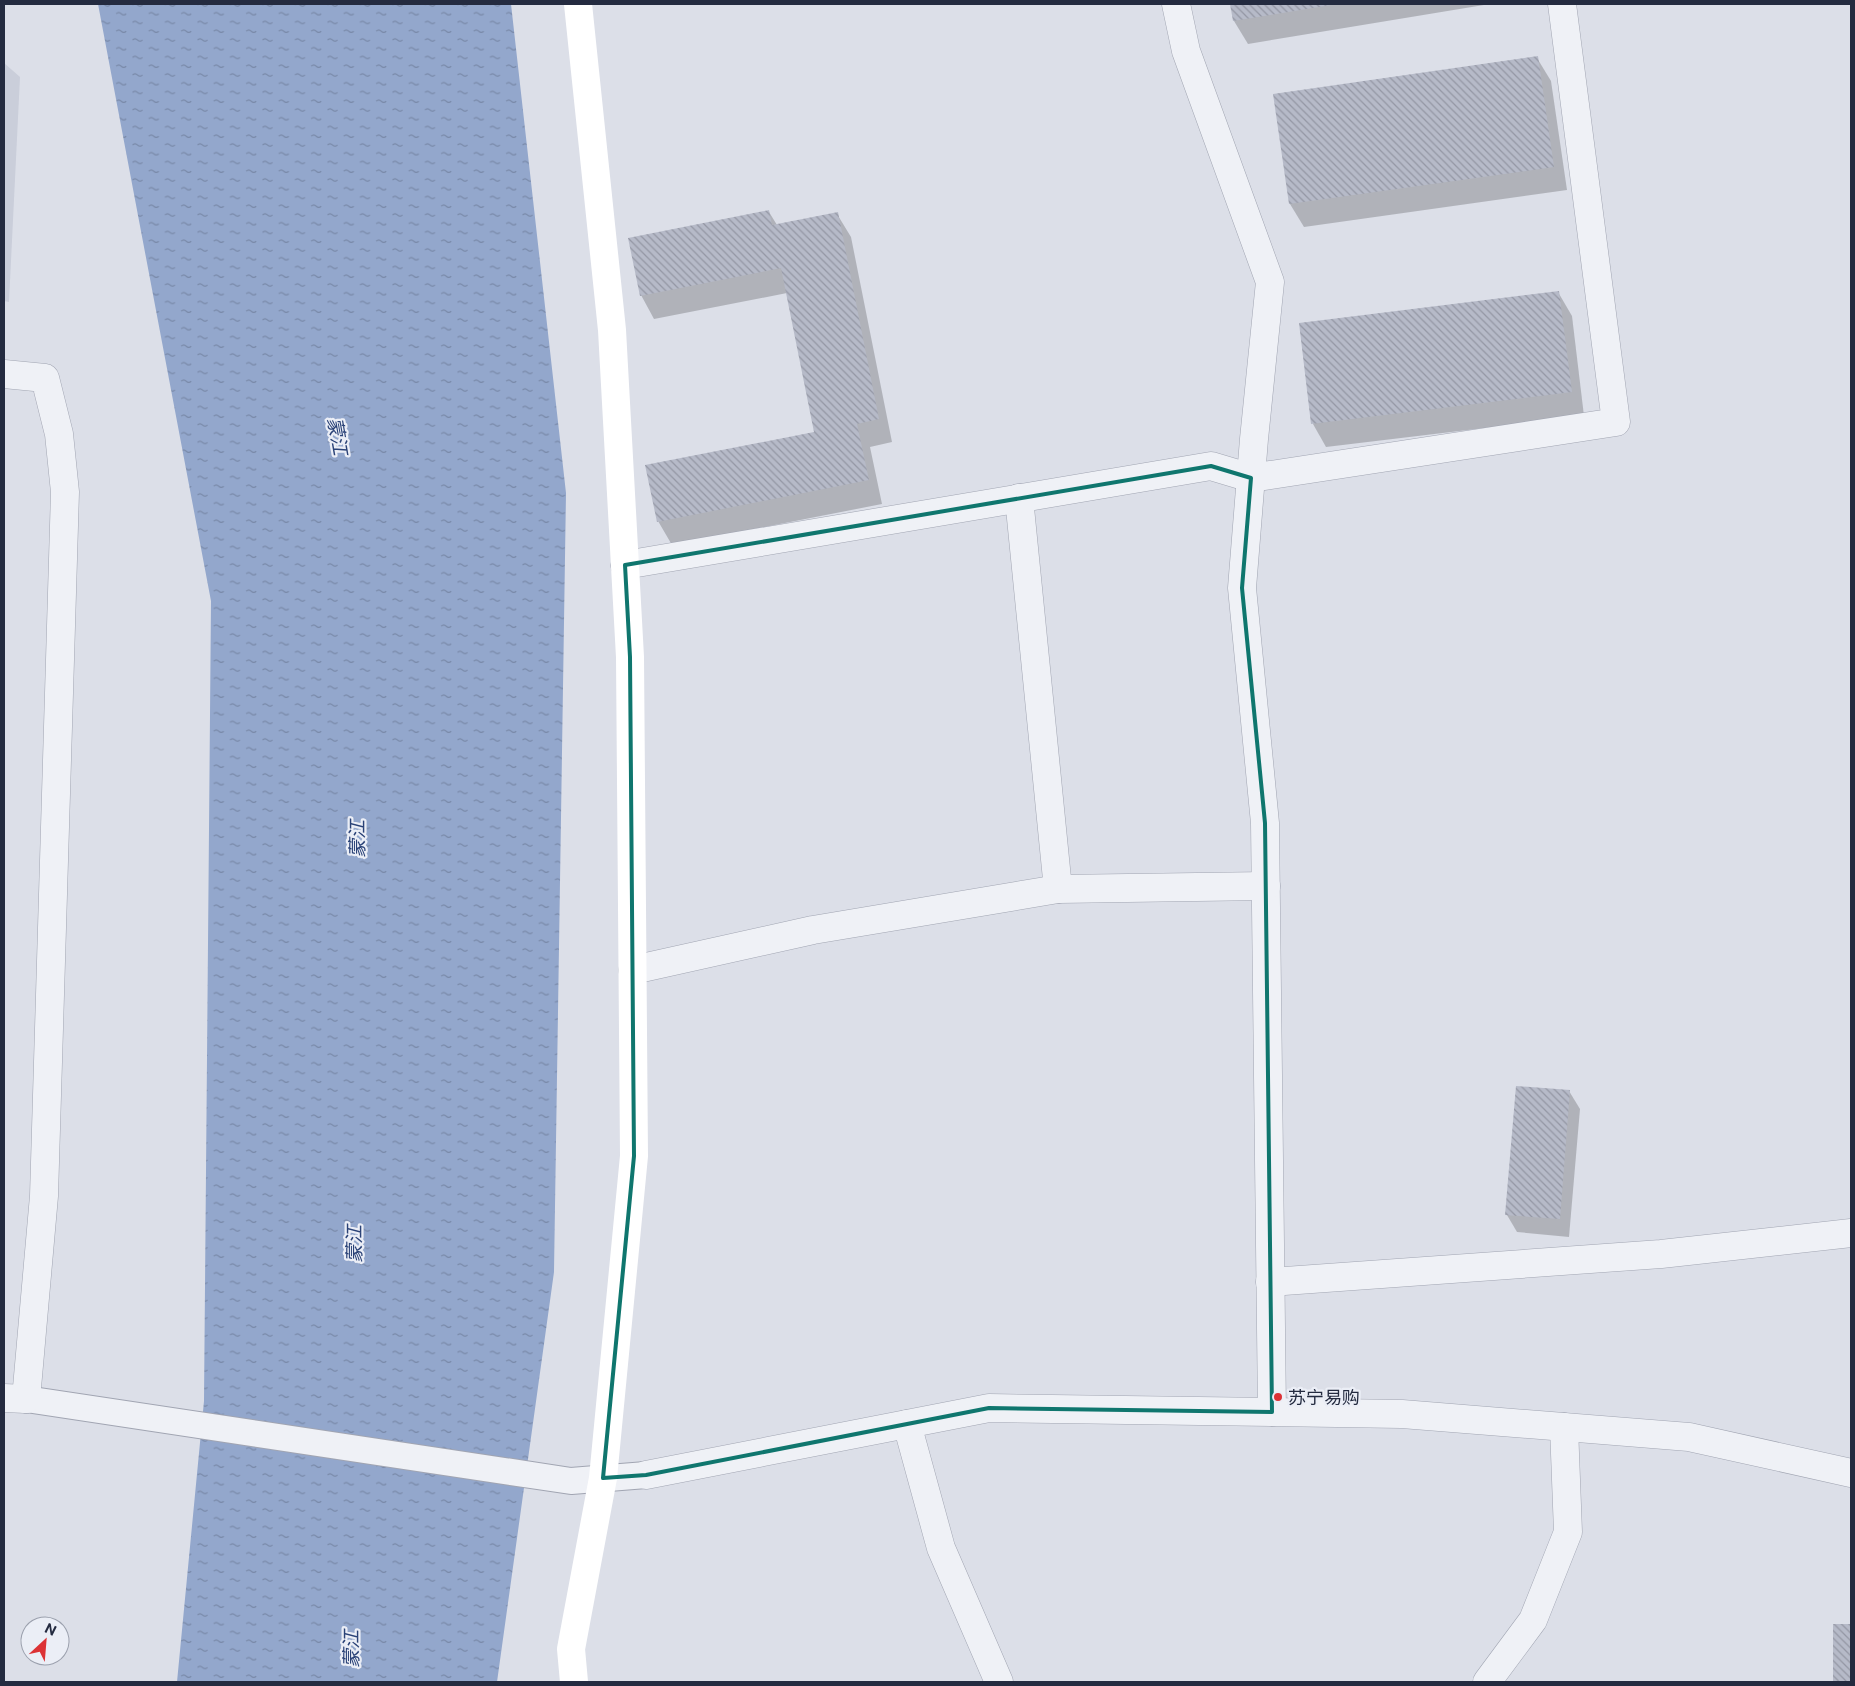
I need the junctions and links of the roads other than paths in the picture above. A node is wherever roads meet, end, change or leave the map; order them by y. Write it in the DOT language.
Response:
graph roads {
  1 [pos="578,4"];
  2 [pos="1176,4"];
  3 [pos="1562,4"];
  4 [pos="4,374"];
  5 [pos="1251,478"];
  6 [pos="1019,498"];
  7 [pos="625,565"];
  8 [pos="1266,886"];
  9 [pos="1058,889"];
  10 [pos="633,970"];
  11 [pos="1851,1233"];
  12 [pos="1270,1282"];
  13 [pos="15,1399"];
  14 [pos="1272,1412"];
  15 [pos="907,1424"];
  16 [pos="1564,1427"];
  17 [pos="1851,1473"];
  18 [pos="646,1475"];
  19 [pos="603,1478"];
  20 [pos="574,1682"];
  21 [pos="999,1682"];
  22 [pos="1487,1682"];
  1 -- 7 [label="main road"];
  2 -- 5 [label="street"];
  3 -- 5 [label="street"];
  4 -- 13 [label="street"];
  5 -- 6 [label="street"];
  5 -- 8 [label="street"];
  6 -- 7 [label="street"];
  6 -- 9 [label="street"];
  7 -- 10 [label="main road"];
  8 -- 9 [label="street"];
  8 -- 12 [label="street"];
  9 -- 10 [label="street"];
  10 -- 19 [label="main road"];
  11 -- 12 [label="street"];
  12 -- 14 [label="street"];
  13 -- 19 [label="street"];
  14 -- 15 [label="street"];
  14 -- 16 [label="street"];
  15 -- 18 [label="street"];
  15 -- 21 [label="street"];
  16 -- 17 [label="street"];
  16 -- 22 [label="street"];
  18 -- 19 [label="street"];
  19 -- 20 [label="main road"];
}
